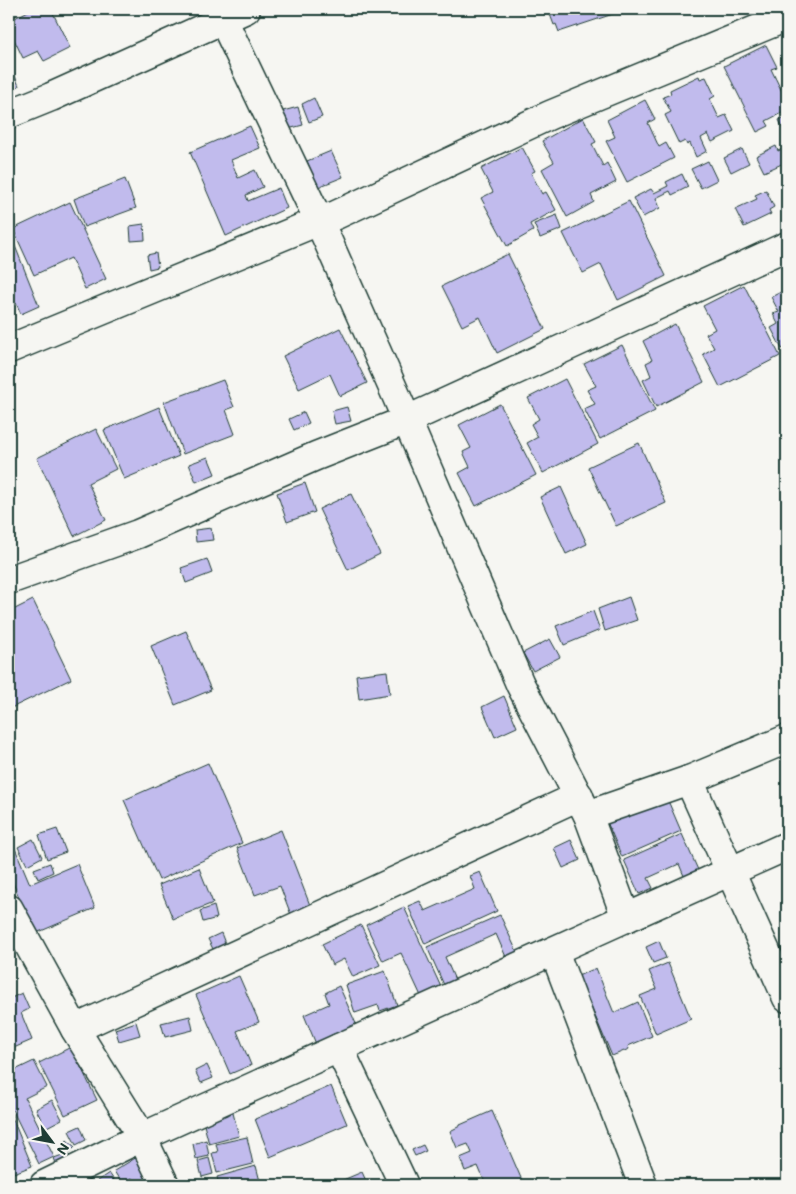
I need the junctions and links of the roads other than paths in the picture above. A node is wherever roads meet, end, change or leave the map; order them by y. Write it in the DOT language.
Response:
graph roads {
  1 [pos="229,12"];
  2 [pos="787,17"];
  3 [pos="9,114"];
  4 [pos="319,220"];
  5 [pos="787,246"];
  6 [pos="9,349"];
  7 [pos="407,420"];
  8 [pos="9,580"];
  9 [pos="787,739"];
  10 [pos="688,780"];
  11 [pos="584,805"];
  12 [pos="787,846"];
  13 [pos="730,871"];
  14 [pos="9,908"];
  15 [pos="626,918"];
  16 [pos="554,951"];
  17 [pos="787,998"];
  18 [pos="75,1029"];
  19 [pos="339,1048"];
  20 [pos="142,1137"];
  21 [pos="44,1185"];
  22 [pos="165,1185"];
  23 [pos="404,1185"];
  24 [pos="643,1185"];
  1 -- 3 [label="street"];
  1 -- 4 [label="street"];
  2 -- 4 [label="street"];
  4 -- 6 [label="street"];
  4 -- 7 [label="street"];
  5 -- 7 [label="street"];
  7 -- 8 [label="street"];
  7 -- 11 [label="street"];
  9 -- 10 [label="street"];
  10 -- 11 [label="street"];
  10 -- 13 [label="street"];
  11 -- 15 [label="street"];
  11 -- 18 [label="street"];
  12 -- 13 [label="street"];
  13 -- 15 [label="street"];
  13 -- 17 [label="street"];
  14 -- 18 [label="street"];
  15 -- 16 [label="street"];
  16 -- 19 [label="street"];
  16 -- 24 [label="street"];
  18 -- 20 [label="street"];
  19 -- 20 [label="street"];
  19 -- 23 [label="street"];
  20 -- 21 [label="street"];
  20 -- 22 [label="street"];
}
